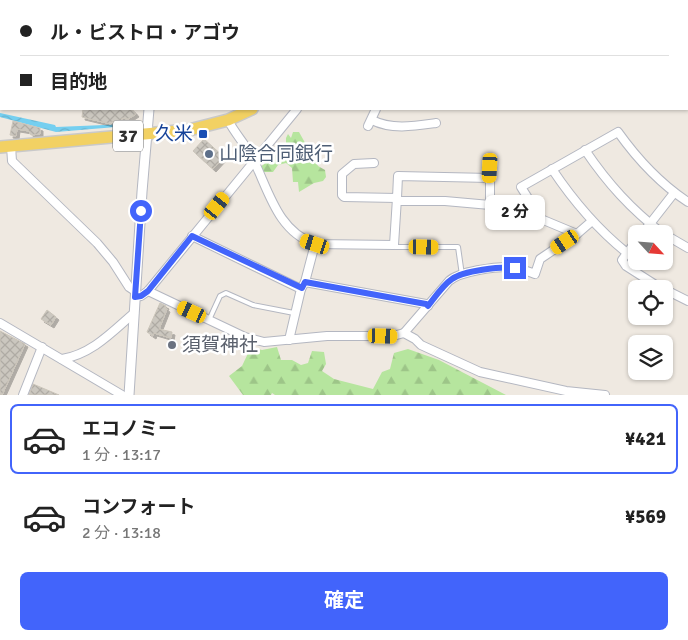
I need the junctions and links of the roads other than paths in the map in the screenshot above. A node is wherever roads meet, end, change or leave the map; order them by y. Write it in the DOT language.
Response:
graph roads {
  1 [pos="149,110"];
  2 [pos="250,110"];
  3 [pos="296,110"];
  4 [pos="376,110"];
  5 [pos="228,120"];
  6 [pos="436,123"];
  7 [pos="147,134"];
  8 [pos="5,147"];
  9 [pos="585,150"];
  10 [pos="254,162"];
  11 [pos="374,163"];
  12 [pos="490,168"];
  13 [pos="552,170"];
  14 [pos="490,178"];
  15 [pos="674,193"];
  16 [pos="397,199"];
  17 [pos="688,202"];
  18 [pos="592,222"];
  19 [pos="650,224"];
  20 [pos="577,234"];
  21 [pos="192,236"];
  22 [pos="673,239"];
  23 [pos="315,244"];
  24 [pos="394,245"];
  25 [pos="688,248"];
  26 [pos="627,253"];
  27 [pos="462,275"];
  28 [pos="649,280"];
  29 [pos="303,285"];
  30 [pos="148,291"];
  31 [pos="135,294"];
  32 [pos="673,294"];
  33 [pos="688,301"];
  34 [pos="428,306"];
  35 [pos="134,313"];
  36 [pos="294,313"];
  37 [pos="209,320"];
  38 [pos="0,323"];
  39 [pos="404,333"];
  40 [pos="289,340"];
  41 [pos="42,347"];
  42 [pos="62,359"];
  43 [pos="23,395"];
  44 [pos="122,395"];
  45 [pos="129,395"];
  46 [pos="605,395"];
  1 -- 7 [label="street"];
  2 -- 5 [label="main road, 37"];
  3 -- 10 [label="street"];
  4 -- 6 [label="street"];
  5 -- 7 [label="main road, 37"];
  5 -- 10 [label="street"];
  7 -- 8 [label="main road, 37"];
  7 -- 31 [label="street"];
  8 -- 31 [label="street"];
  9 -- 13 [label="street"];
  9 -- 15 [label="street"];
  9 -- 19 [label="street"];
  10 -- 21 [label="street"];
  10 -- 23 [label="street"];
  11 -- 16 [label="street"];
  12 -- 14 [label="street"];
  13 -- 18 [label="street"];
  13 -- 20 [label="street"];
  14 -- 16 [label="street"];
  14 -- 16 [label="street"];
  15 -- 17 [label="street"];
  15 -- 19 [label="street"];
  16 -- 24 [label="street"];
  18 -- 20 [label="street"];
  18 -- 26 [label="street"];
  20 -- 27 [label="street"];
  21 -- 29 [label="street"];
  21 -- 30 [label="street"];
  22 -- 25 [label="street"];
  23 -- 24 [label="street"];
  23 -- 29 [label="street"];
  24 -- 27 [label="lane"];
  26 -- 28 [label="street"];
  27 -- 34 [label="street"];
  29 -- 34 [label="street"];
  29 -- 36 [label="street"];
  30 -- 31 [label="street"];
  30 -- 37 [label="street"];
  31 -- 35 [label="street"];
  32 -- 33 [label="street"];
  34 -- 39 [label="street"];
  35 -- 42 [label="street"];
  35 -- 45 [label="street"];
  36 -- 37 [label="lane"];
  36 -- 40 [label="street"];
  37 -- 40 [label="street"];
  38 -- 41 [label="street"];
  39 -- 40 [label="street"];
  39 -- 46 [label="street"];
  41 -- 42 [label="street"];
  41 -- 43 [label="street"];
  42 -- 44 [label="street"];
}
